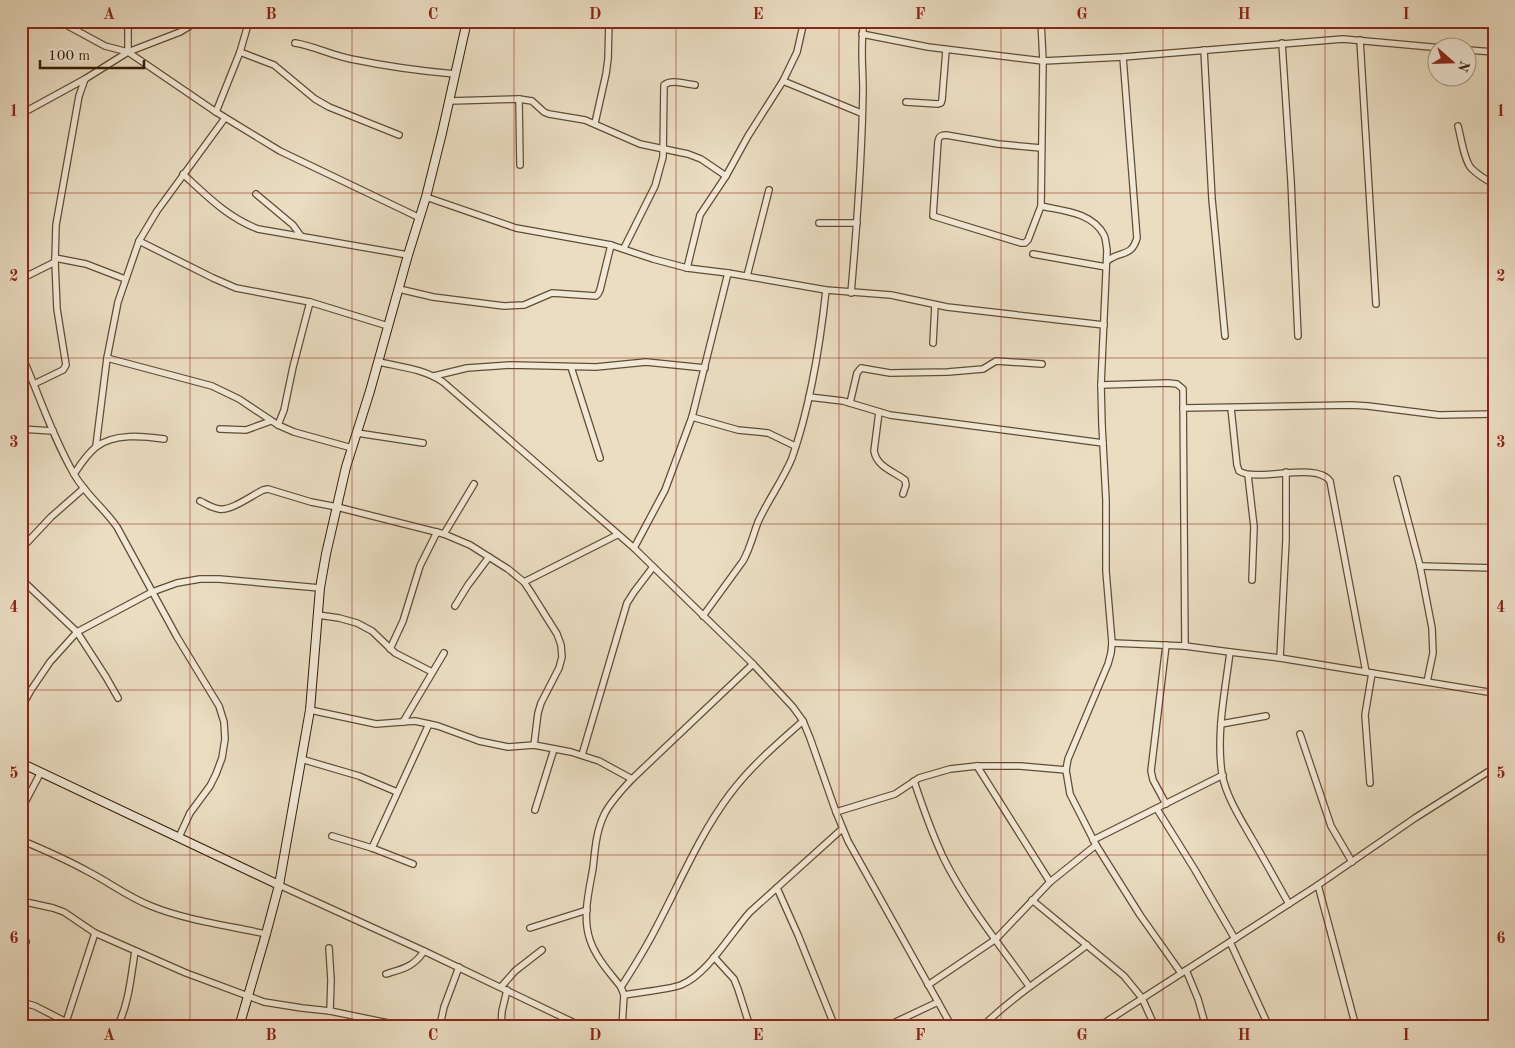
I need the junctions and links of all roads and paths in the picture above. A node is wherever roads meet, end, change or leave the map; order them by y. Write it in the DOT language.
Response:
graph roads {
  1 [pos="60,21"];
  2 [pos="128,21"];
  3 [pos="198,21"];
  4 [pos="249,21"];
  5 [pos="466,21"];
  6 [pos="609,21"];
  7 [pos="804,21"];
  8 [pos="864,21"];
  9 [pos="1041,21"];
  10 [pos="862,34"];
  11 [pos="1360,40"];
  12 [pos="295,43"];
  13 [pos="1282,43"];
  14 [pos="1428,47"];
  15 [pos="946,50"];
  16 [pos="1204,50"];
  17 [pos="1478,51"];
  18 [pos="128,52"];
  19 [pos="240,52"];
  20 [pos="1494,52"];
  21 [pos="1123,57"];
  22 [pos="1043,62"];
  23 [pos="455,74"];
  24 [pos="86,79"];
  25 [pos="783,81"];
  26 [pos="694,85"];
  27 [pos="70,88"];
  28 [pos="79,96"];
  29 [pos="519,99"];
  30 [pos="449,101"];
  31 [pos="906,102"];
  32 [pos="22,111"];
  33 [pos="216,112"];
  34 [pos="862,113"];
  35 [pos="225,118"];
  36 [pos="595,123"];
  37 [pos="1458,126"];
  38 [pos="399,135"];
  39 [pos="664,148"];
  40 [pos="1041,148"];
  41 [pos="520,165"];
  42 [pos="183,174"];
  43 [pos="726,176"];
  44 [pos="1494,184"];
  45 [pos="769,190"];
  46 [pos="256,194"];
  47 [pos="426,197"];
  48 [pos="1041,206"];
  49 [pos="420,218"];
  50 [pos="819,223"];
  51 [pos="857,223"];
  52 [pos="301,236"];
  53 [pos="140,241"];
  54 [pos="611,245"];
  55 [pos="624,248"];
  56 [pos="1033,254"];
  57 [pos="408,255"];
  58 [pos="55,260"];
  59 [pos="1107,264"];
  60 [pos="687,268"];
  61 [pos="728,273"];
  62 [pos="747,276"];
  63 [pos="21,279"];
  64 [pos="125,279"];
  65 [pos="399,289"];
  66 [pos="826,290"];
  67 [pos="851,292"];
  68 [pos="310,302"];
  69 [pos="1376,304"];
  70 [pos="935,305"];
  71 [pos="1104,325"];
  72 [pos="388,326"];
  73 [pos="1225,336"];
  74 [pos="1298,336"];
  75 [pos="933,343"];
  76 [pos="21,354"];
  77 [pos="106,358"];
  78 [pos="379,362"];
  79 [pos="1042,364"];
  80 [pos="572,367"];
  81 [pos="705,368"];
  82 [pos="434,376"];
  83 [pos="34,384"];
  84 [pos="1101,385"];
  85 [pos="809,397"];
  86 [pos="850,403"];
  87 [pos="1183,408"];
  88 [pos="1231,408"];
  89 [pos="879,412"];
  90 [pos="1494,414"];
  91 [pos="692,417"];
  92 [pos="271,421"];
  93 [pos="278,425"];
  94 [pos="21,428"];
  95 [pos="220,429"];
  96 [pos="53,430"];
  97 [pos="357,433"];
  98 [pos="164,438"];
  99 [pos="422,443"];
  100 [pos="1103,443"];
  101 [pos="96,446"];
  102 [pos="795,446"];
  103 [pos="352,448"];
  104 [pos="600,458"];
  105 [pos="1286,472"];
  106 [pos="74,474"];
  107 [pos="1248,475"];
  108 [pos="1397,479"];
  109 [pos="474,484"];
  110 [pos="84,488"];
  111 [pos="902,494"];
  112 [pos="200,501"];
  113 [pos="337,506"];
  114 [pos="438,532"];
  115 [pos="444,534"];
  116 [pos="617,535"];
  117 [pos="634,548"];
  118 [pos="21,549"];
  119 [pos="488,556"];
  120 [pos="1420,566"];
  121 [pos="652,567"];
  122 [pos="1494,568"];
  123 [pos="21,579"];
  124 [pos="1252,580"];
  125 [pos="524,582"];
  126 [pos="320,588"];
  127 [pos="152,592"];
  128 [pos="455,606"];
  129 [pos="318,615"];
  130 [pos="703,616"];
  131 [pos="77,632"];
  132 [pos="1112,643"];
  133 [pos="1166,645"];
  134 [pos="1185,646"];
  135 [pos="390,648"];
  136 [pos="1230,652"];
  137 [pos="444,653"];
  138 [pos="1280,658"];
  139 [pos="753,664"];
  140 [pos="432,672"];
  141 [pos="1369,673"];
  142 [pos="1427,682"];
  143 [pos="1494,693"];
  144 [pos="118,698"];
  145 [pos="22,705"];
  146 [pos="310,710"];
  147 [pos="1266,716"];
  148 [pos="803,721"];
  149 [pos="403,722"];
  150 [pos="429,724"];
  151 [pos="1221,724"];
  152 [pos="1300,734"];
  153 [pos="534,745"];
  154 [pos="554,749"];
  155 [pos="582,754"];
  156 [pos="301,759"];
  157 [pos="21,762"];
  158 [pos="977,766"];
  159 [pos="1494,768"];
  160 [pos="1066,770"];
  161 [pos="41,772"];
  162 [pos="1222,775"];
  163 [pos="632,779"];
  164 [pos="914,781"];
  165 [pos="1370,783"];
  166 [pos="397,792"];
  167 [pos="1166,804"];
  168 [pos="1157,808"];
  169 [pos="21,810"];
  170 [pos="535,810"];
  171 [pos="836,812"];
  172 [pos="842,829"];
  173 [pos="332,836"];
  174 [pos="179,837"];
  175 [pos="21,840"];
  176 [pos="1095,842"];
  177 [pos="372,848"];
  178 [pos="1352,862"];
  179 [pos="413,864"];
  180 [pos="1050,882"];
  181 [pos="279,885"];
  182 [pos="1318,885"];
  183 [pos="777,888"];
  184 [pos="1032,900"];
  185 [pos="21,901"];
  186 [pos="1289,904"];
  187 [pos="587,910"];
  188 [pos="530,928"];
  189 [pos="95,933"];
  190 [pos="266,934"];
  191 [pos="996,939"];
  192 [pos="1233,940"];
  193 [pos="1087,945"];
  194 [pos="329,948"];
  195 [pos="542,950"];
  196 [pos="135,951"];
  197 [pos="424,951"];
  198 [pos="714,957"];
  199 [pos="459,967"];
  200 [pos="1183,971"];
  201 [pos="386,974"];
  202 [pos="928,985"];
  203 [pos="1029,986"];
  204 [pos="504,988"];
  205 [pos="622,988"];
  206 [pos="624,994"];
  207 [pos="248,996"];
  208 [pos="1142,998"];
  209 [pos="21,1002"];
  210 [pos="938,1002"];
  211 [pos="330,1011"];
  212 [pos="66,1022"];
  213 [pos="568,1023"];
  214 [pos="76,1027"];
  215 [pos="117,1027"];
  216 [pos="239,1027"];
  217 [pos="501,1027"];
  218 [pos="583,1027"];
  219 [pos="622,1027"];
  220 [pos="750,1027"];
  221 [pos="835,1027"];
  222 [pos="885,1027"];
  223 [pos="952,1027"];
  224 [pos="982,1027"];
  225 [pos="1098,1027"];
  226 [pos="1155,1027"];
  227 [pos="1206,1027"];
  228 [pos="1269,1027"];
  229 [pos="1356,1027"];
  1 -- 18 [label="street"];
  2 -- 18 [label="street"];
  3 -- 18 [label="street"];
  4 -- 19 [label="street"];
  5 -- 23 [label="street"];
  6 -- 36 [label="street"];
  7 -- 25 [label="street"];
  8 -- 10 [label="street"];
  9 -- 22 [label="street"];
  10 -- 15 [label="street"];
  10 -- 34 [label="street"];
  11 -- 13 [label="street"];
  11 -- 14 [label="street"];
  11 -- 69 [label="street"];
  12 -- 23 [label="street"];
  13 -- 16 [label="street"];
  13 -- 74 [label="street"];
  15 -- 22 [label="street"];
  15 -- 31 [label="street"];
  16 -- 21 [label="street"];
  16 -- 73 [label="street"];
  17 -- 20 [label="street"];
  18 -- 24 [label="street"];
  18 -- 33 [label="street"];
  19 -- 33 [label="street"];
  19 -- 38 [label="street"];
  21 -- 22 [label="street"];
  21 -- 59 [label="street"];
  22 -- 40 [label="street"];
  23 -- 30 [label="street"];
  24 -- 27 [label="street"];
  24 -- 28 [label="street"];
  25 -- 34 [label="street"];
  25 -- 43 [label="street"];
  26 -- 39 [label="street"];
  27 -- 28 [label="street"];
  27 -- 32 [label="street"];
  28 -- 58 [label="street"];
  29 -- 30 [label="street"];
  29 -- 36 [label="street"];
  29 -- 41 [label="street"];
  30 -- 47 [label="street"];
  33 -- 35 [label="street"];
  34 -- 51 [label="street"];
  35 -- 42 [label="street"];
  35 -- 49 [label="street"];
  36 -- 39 [label="street"];
  37 -- 44 [label="street"];
  39 -- 43 [label="street"];
  39 -- 55 [label="street"];
  40 -- 48 [label="street"];
  40 -- 48 [label="street"];
  42 -- 52 [label="street"];
  42 -- 53 [label="street"];
  43 -- 60 [label="street"];
  45 -- 62 [label="street"];
  46 -- 52 [label="street"];
  47 -- 49 [label="street"];
  47 -- 54 [label="street"];
  48 -- 59 [label="street"];
  49 -- 57 [label="street"];
  50 -- 51 [label="street"];
  51 -- 67 [label="street"];
  52 -- 57 [label="street"];
  53 -- 64 [label="street"];
  53 -- 68 [label="street"];
  54 -- 55 [label="street"];
  54 -- 65 [label="street"];
  55 -- 60 [label="street"];
  56 -- 59 [label="street"];
  57 -- 65 [label="street"];
  58 -- 63 [label="street"];
  58 -- 64 [label="street"];
  58 -- 83 [label="street"];
  59 -- 71 [label="street"];
  60 -- 61 [label="street"];
  61 -- 62 [label="street"];
  61 -- 81 [label="street"];
  62 -- 66 [label="street"];
  64 -- 77 [label="street"];
  65 -- 72 [label="street"];
  66 -- 67 [label="street"];
  66 -- 85 [label="street"];
  67 -- 70 [label="street"];
  68 -- 72 [label="street"];
  68 -- 93 [label="street"];
  70 -- 71 [label="street"];
  70 -- 75 [label="street"];
  71 -- 84 [label="street"];
  72 -- 78 [label="street"];
  76 -- 83 [label="street"];
  77 -- 92 [label="street"];
  77 -- 101 [label="street"];
  78 -- 82 [label="street"];
  78 -- 97 [label="street"];
  79 -- 86 [label="street"];
  80 -- 81 [label="street"];
  80 -- 82 [label="street"];
  80 -- 104 [label="street"];
  81 -- 91 [label="street"];
  82 -- 116 [label="street"];
  83 -- 96 [label="street"];
  84 -- 87 [label="street"];
  84 -- 100 [label="street"];
  85 -- 86 [label="street"];
  85 -- 102 [label="street"];
  86 -- 89 [label="street"];
  87 -- 88 [label="street"];
  87 -- 134 [label="street"];
  88 -- 90 [label="street"];
  88 -- 107 [label="street"];
  89 -- 100 [label="street"];
  89 -- 111 [label="street"];
  91 -- 102 [label="street"];
  91 -- 117 [label="street"];
  92 -- 93 [label="street"];
  92 -- 95 [label="street"];
  93 -- 103 [label="street"];
  94 -- 96 [label="street"];
  96 -- 106 [label="street"];
  97 -- 99 [label="street"];
  97 -- 103 [label="street"];
  98 -- 101 [label="street"];
  100 -- 132 [label="street"];
  101 -- 106 [label="street"];
  102 -- 130 [label="street"];
  103 -- 113 [label="street"];
  105 -- 107 [label="street"];
  105 -- 138 [label="street"];
  105 -- 141 [label="street"];
  106 -- 110 [label="street"];
  107 -- 124 [label="street"];
  108 -- 120 [label="street"];
  109 -- 115 [label="street"];
  110 -- 118 [label="street"];
  110 -- 127 [label="street"];
  112 -- 113 [label="street"];
  113 -- 114 [label="street"];
  113 -- 126 [label="street"];
  114 -- 115 [label="street"];
  114 -- 135 [label="street"];
  115 -- 119 [label="street"];
  116 -- 117 [label="street"];
  116 -- 125 [label="street"];
  117 -- 121 [label="street"];
  119 -- 125 [label="street"];
  119 -- 128 [label="street"];
  120 -- 122 [label="street"];
  120 -- 142 [label="street"];
  121 -- 130 [label="street"];
  121 -- 155 [label="street"];
  123 -- 131 [label="street"];
  125 -- 153 [label="street"];
  126 -- 127 [label="street"];
  126 -- 129 [label="street"];
  127 -- 131 [label="street"];
  127 -- 174 [label="street"];
  129 -- 135 [label="street"];
  129 -- 146 [label="street"];
  130 -- 139 [label="street"];
  131 -- 144 [label="street"];
  131 -- 145 [label="street"];
  132 -- 133 [label="street"];
  132 -- 160 [label="street"];
  133 -- 134 [label="street"];
  133 -- 167 [label="street"];
  134 -- 136 [label="street"];
  135 -- 140 [label="street"];
  136 -- 138 [label="street"];
  136 -- 151 [label="street"];
  137 -- 140 [label="street"];
  138 -- 141 [label="street"];
  139 -- 148 [label="street"];
  139 -- 163 [label="street"];
  140 -- 149 [label="street"];
  141 -- 142 [label="street"];
  141 -- 165 [label="street"];
  142 -- 143 [label="street"];
  146 -- 149 [label="street"];
  146 -- 156 [label="street"];
  147 -- 151 [label="street"];
  148 -- 171 [label="street"];
  148 -- 205 [label="street"];
  149 -- 150 [label="street"];
  150 -- 153 [label="street"];
  150 -- 166 [label="street"];
  151 -- 162 [label="street"];
  152 -- 178 [label="street"];
  153 -- 154 [label="street"];
  154 -- 155 [label="street"];
  154 -- 170 [label="street"];
  155 -- 163 [label="street"];
  156 -- 166 [label="street"];
  156 -- 181 [label="street"];
  157 -- 161 [label="street"];
  158 -- 160 [label="street"];
  158 -- 164 [label="street"];
  158 -- 180 [label="street"];
  159 -- 178 [label="street"];
  160 -- 176 [label="street"];
  161 -- 169 [label="street"];
  161 -- 174 [label="street"];
  162 -- 167 [label="street"];
  162 -- 186 [label="street"];
  163 -- 187 [label="street"];
  164 -- 171 [label="street"];
  164 -- 191 [label="street"];
  166 -- 177 [label="street"];
  167 -- 168 [label="street"];
  168 -- 176 [label="street"];
  168 -- 192 [label="street"];
  171 -- 172 [label="street"];
  172 -- 183 [label="street"];
  172 -- 202 [label="street"];
  173 -- 177 [label="street"];
  174 -- 181 [label="street"];
  175 -- 190 [label="street"];
  176 -- 180 [label="street"];
  176 -- 200 [label="street"];
  177 -- 179 [label="street"];
  178 -- 182 [label="street"];
  180 -- 184 [label="street"];
  181 -- 190 [label="street"];
  181 -- 197 [label="street"];
  182 -- 186 [label="street"];
  182 -- 229 [label="street"];
  183 -- 198 [label="street"];
  183 -- 221 [label="street"];
  184 -- 191 [label="street"];
  184 -- 193 [label="street"];
  185 -- 189 [label="street"];
  186 -- 192 [label="street"];
  187 -- 188 [label="street"];
  187 -- 205 [label="street"];
  189 -- 196 [label="street"];
  189 -- 212 [label="street"];
  190 -- 207 [label="street"];
  191 -- 202 [label="street"];
  191 -- 203 [label="street"];
  192 -- 200 [label="street"];
  192 -- 228 [label="street"];
  193 -- 203 [label="street"];
  193 -- 208 [label="street"];
  194 -- 211 [label="street"];
  195 -- 204 [label="street"];
  196 -- 207 [label="street"];
  196 -- 215 [label="street"];
  197 -- 199 [label="street"];
  197 -- 201 [label="street"];
  198 -- 206 [label="street"];
  198 -- 220 [label="street"];
  199 -- 204 [label="street"];
  199 -- 211 [label="street"];
  200 -- 208 [label="street"];
  200 -- 227 [label="street"];
  202 -- 210 [label="street"];
  203 -- 224 [label="street"];
  204 -- 213 [label="street"];
  204 -- 217 [label="street"];
  205 -- 206 [label="street"];
  206 -- 219 [label="street"];
  207 -- 211 [label="street"];
  207 -- 216 [label="street"];
  208 -- 225 [label="street"];
  208 -- 226 [label="street"];
  209 -- 212 [label="street"];
  210 -- 222 [label="street"];
  210 -- 223 [label="street"];
  212 -- 214 [label="street"];
  213 -- 218 [label="street"];
}
